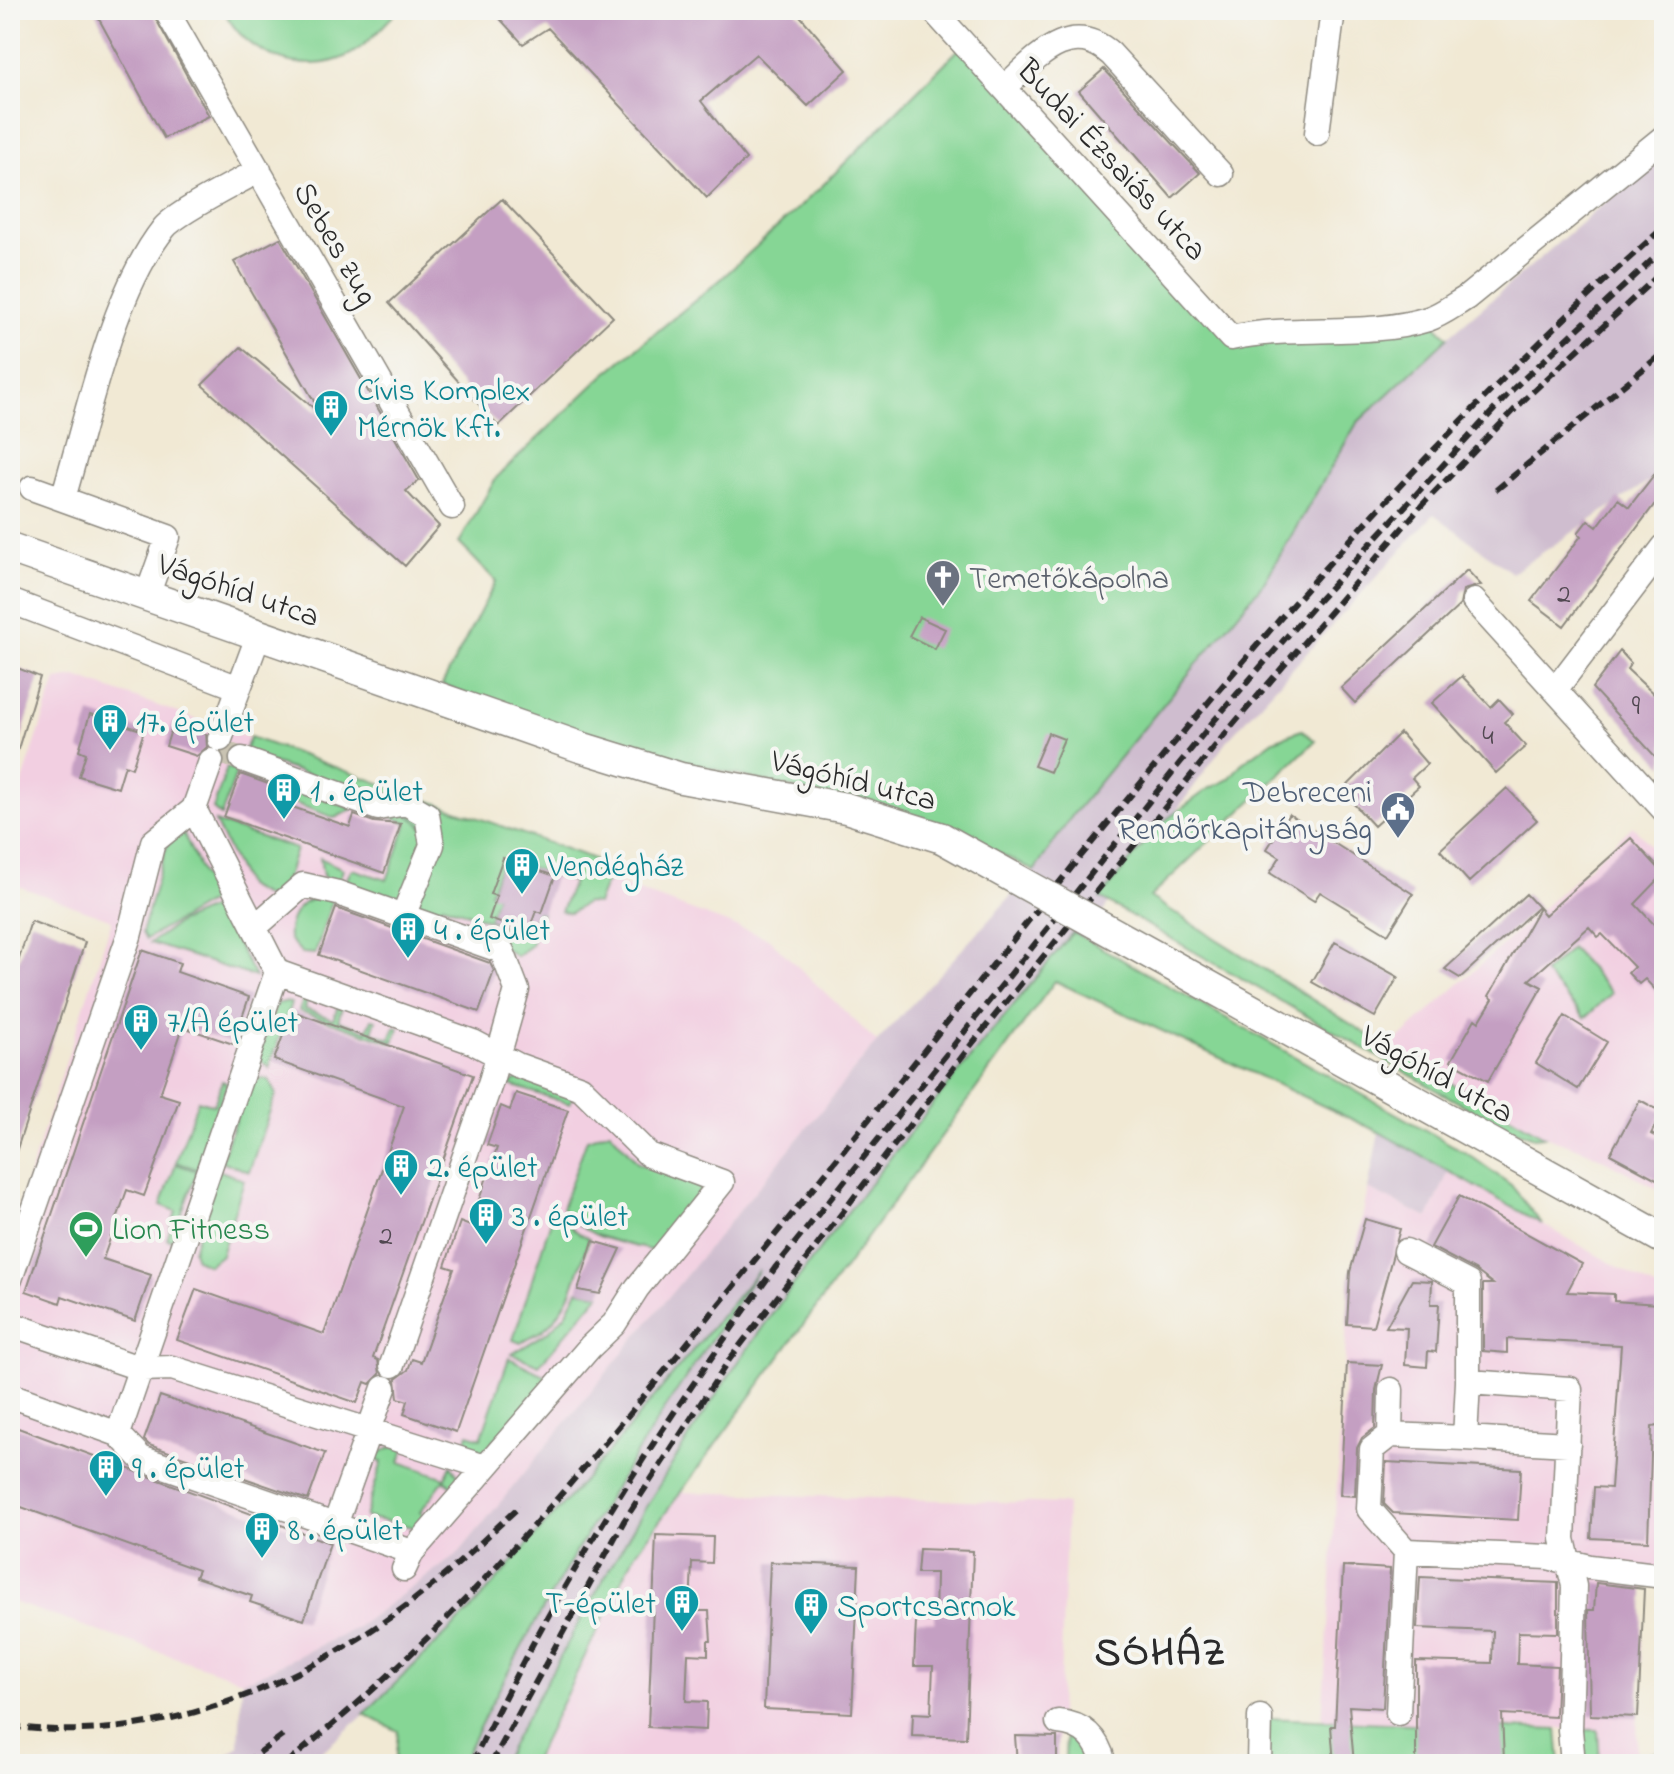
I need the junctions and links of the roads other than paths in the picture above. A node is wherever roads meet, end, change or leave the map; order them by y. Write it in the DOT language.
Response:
graph roads {
  1 [pos="166,10"];
  2 [pos="933,10"];
  3 [pos="1333,10"];
  4 [pos="1004,88"];
  5 [pos="1317,133"];
  6 [pos="1664,137"];
  7 [pos="259,170"];
  8 [pos="1221,174"];
  9 [pos="32,488"];
  10 [pos="63,498"];
  11 [pos="452,507"];
  12 [pos="1664,547"];
  13 [pos="10,548"];
  14 [pos="147,596"];
  15 [pos="10,601"];
  16 [pos="1474,601"];
  17 [pos="259,634"];
  18 [pos="239,688"];
  19 [pos="1555,690"];
  20 [pos="242,759"];
  21 [pos="194,809"];
  22 [pos="1664,810"];
  23 [pos="403,916"];
  24 [pos="255,927"];
  25 [pos="277,972"];
  26 [pos="498,1054"];
  27 [pos="1664,1239"];
  28 [pos="1406,1251"];
  29 [pos="10,1279"];
  30 [pos="10,1324"];
  31 [pos="392,1365"];
  32 [pos="142,1369"];
  33 [pos="1468,1382"];
  34 [pos="384,1388"];
  35 [pos="1391,1390"];
  36 [pos="10,1395"];
  37 [pos="371,1430"];
  38 [pos="118,1434"];
  39 [pos="1390,1435"];
  40 [pos="1465,1438"];
  41 [pos="1568,1444"];
  42 [pos="485,1467"];
  43 [pos="335,1525"];
  44 [pos="1406,1551"];
  45 [pos="1568,1562"];
  46 [pos="1664,1576"];
  47 [pos="1398,1713"];
  48 [pos="1260,1717"];
  49 [pos="1058,1722"];
  50 [pos="1104,1764"];
  51 [pos="1259,1764"];
  52 [pos="1573,1764"];
  1 -- 7 [label="street, Sebes zug"];
  2 -- 4 [label="street, Budai Ézsaiás utca"];
  3 -- 5 [label="street"];
  4 -- 6 [label="street, Budai Ézsaiás utca"];
  4 -- 8 [label="street"];
  7 -- 10 [label="street"];
  7 -- 11 [label="street, Sebes zug"];
  9 -- 10 [label="street"];
  10 -- 14 [label="street"];
  12 -- 19 [label="street"];
  13 -- 14 [label="main road, Vágóhíd utca"];
  14 -- 17 [label="main road, Vágóhíd utca"];
  15 -- 18 [label="street"];
  16 -- 19 [label="street"];
  17 -- 18 [label="street"];
  17 -- 27 [label="main road, Vágóhíd utca, bridge"];
  18 -- 21 [label="street"];
  19 -- 22 [label="street"];
  20 -- 23 [label="street"];
  21 -- 24 [label="street"];
  21 -- 29 [label="street"];
  23 -- 24 [label="street"];
  23 -- 26 [label="street"];
  24 -- 25 [label="street"];
  25 -- 26 [label="street"];
  25 -- 32 [label="street"];
  26 -- 31 [label="street"];
  26 -- 42 [label="street"];
  28 -- 33 [label="street"];
  30 -- 32 [label="street"];
  32 -- 37 [label="street"];
  32 -- 38 [label="street"];
  33 -- 40 [label="street"];
  33 -- 41 [label="street"];
  34 -- 37 [label="street"];
  35 -- 39 [label="street"];
  36 -- 38 [label="street"];
  37 -- 42 [label="street"];
  37 -- 43 [label="street"];
  38 -- 43 [label="street"];
  39 -- 40 [label="street"];
  39 -- 44 [label="street"];
  40 -- 41 [label="street"];
  41 -- 45 [label="street"];
  42 -- 43 [label="street"];
  44 -- 45 [label="street"];
  44 -- 47 [label="street"];
  45 -- 46 [label="street"];
  45 -- 52 [label="street"];
  48 -- 51 [label="street"];
  49 -- 50 [label="street"];
}
